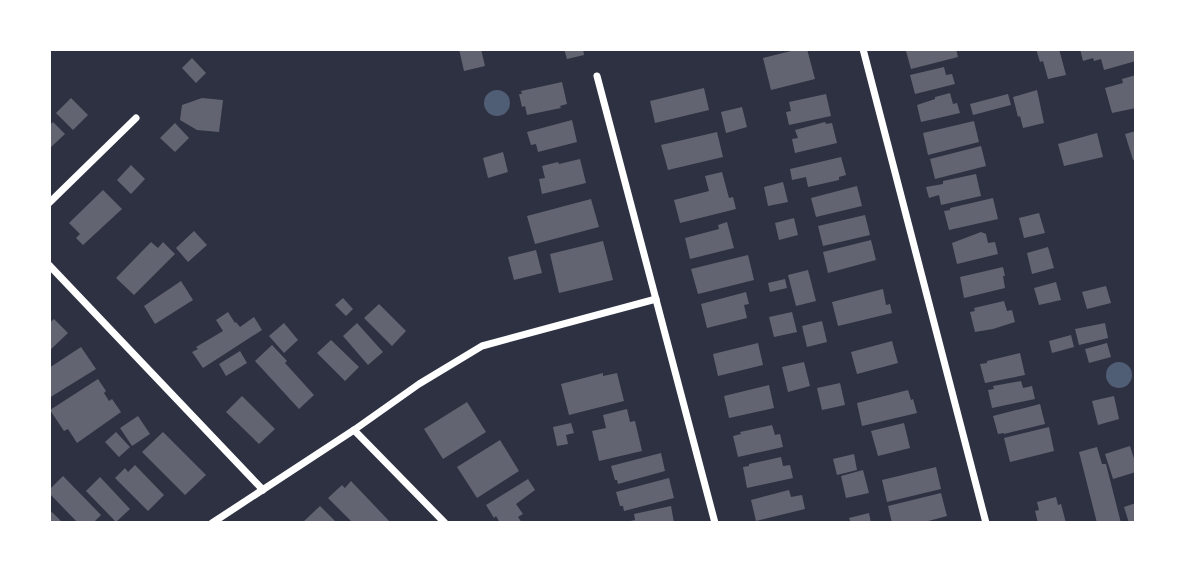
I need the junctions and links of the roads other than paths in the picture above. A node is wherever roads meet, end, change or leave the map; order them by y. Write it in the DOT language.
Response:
graph roads {
  1 [pos="863,49"];
  2 [pos="597,76"];
  3 [pos="136,118"];
  4 [pos="49,202"];
  5 [pos="49,265"];
  6 [pos="656,299"];
  7 [pos="354,430"];
  8 [pos="263,490"];
  9 [pos="212,523"];
  10 [pos="445,523"];
  11 [pos="715,523"];
  12 [pos="986,523"];
  1 -- 12 [label="street"];
  2 -- 6 [label="street"];
  3 -- 4 [label="street"];
  5 -- 8 [label="street"];
  6 -- 7 [label="street"];
  6 -- 11 [label="street"];
  7 -- 8 [label="street"];
  7 -- 10 [label="street"];
  8 -- 9 [label="street"];
}
